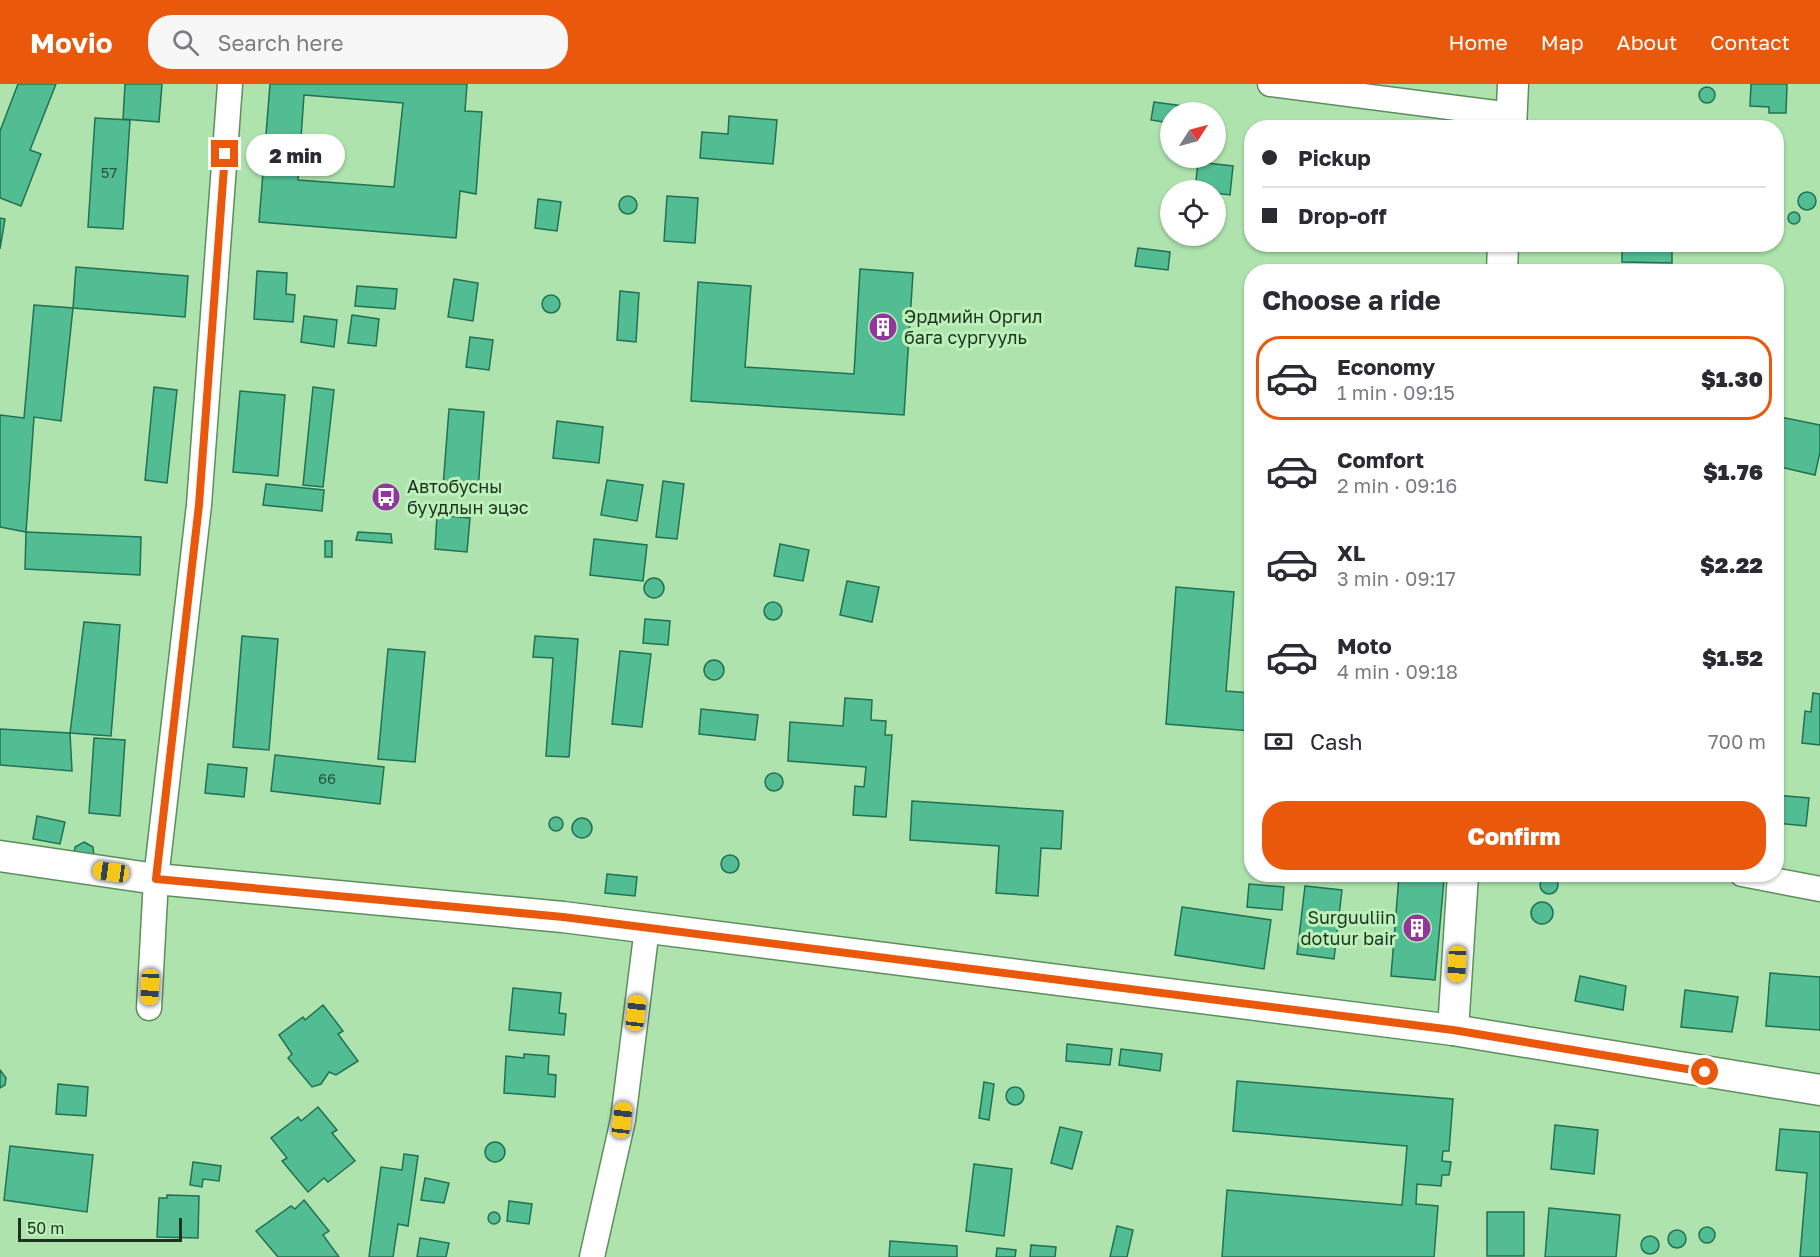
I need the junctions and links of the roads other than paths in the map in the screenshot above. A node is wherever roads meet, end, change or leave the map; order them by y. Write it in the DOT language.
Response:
graph roads {
  1 [pos="230,84"];
  2 [pos="1270,84"];
  3 [pos="1514,84"];
  4 [pos="1504,120"];
  5 [pos="1511,120"];
  6 [pos="0,856"];
  7 [pos="156,879"];
  8 [pos="1462,882"];
  9 [pos="1784,882"];
  10 [pos="1820,889"];
  11 [pos="647,928"];
  12 [pos="149,1008"];
  13 [pos="1453,1030"];
  14 [pos="1820,1090"];
  15 [pos="592,1257"];
  1 -- 7 [label="street"];
  2 -- 4 [label="street"];
  3 -- 5 [label="street"];
  6 -- 7 [label="street"];
  7 -- 11 [label="street"];
  7 -- 12 [label="street"];
  8 -- 13 [label="street"];
  9 -- 10 [label="street"];
  11 -- 13 [label="street"];
  11 -- 15 [label="street"];
  13 -- 14 [label="street"];
}
